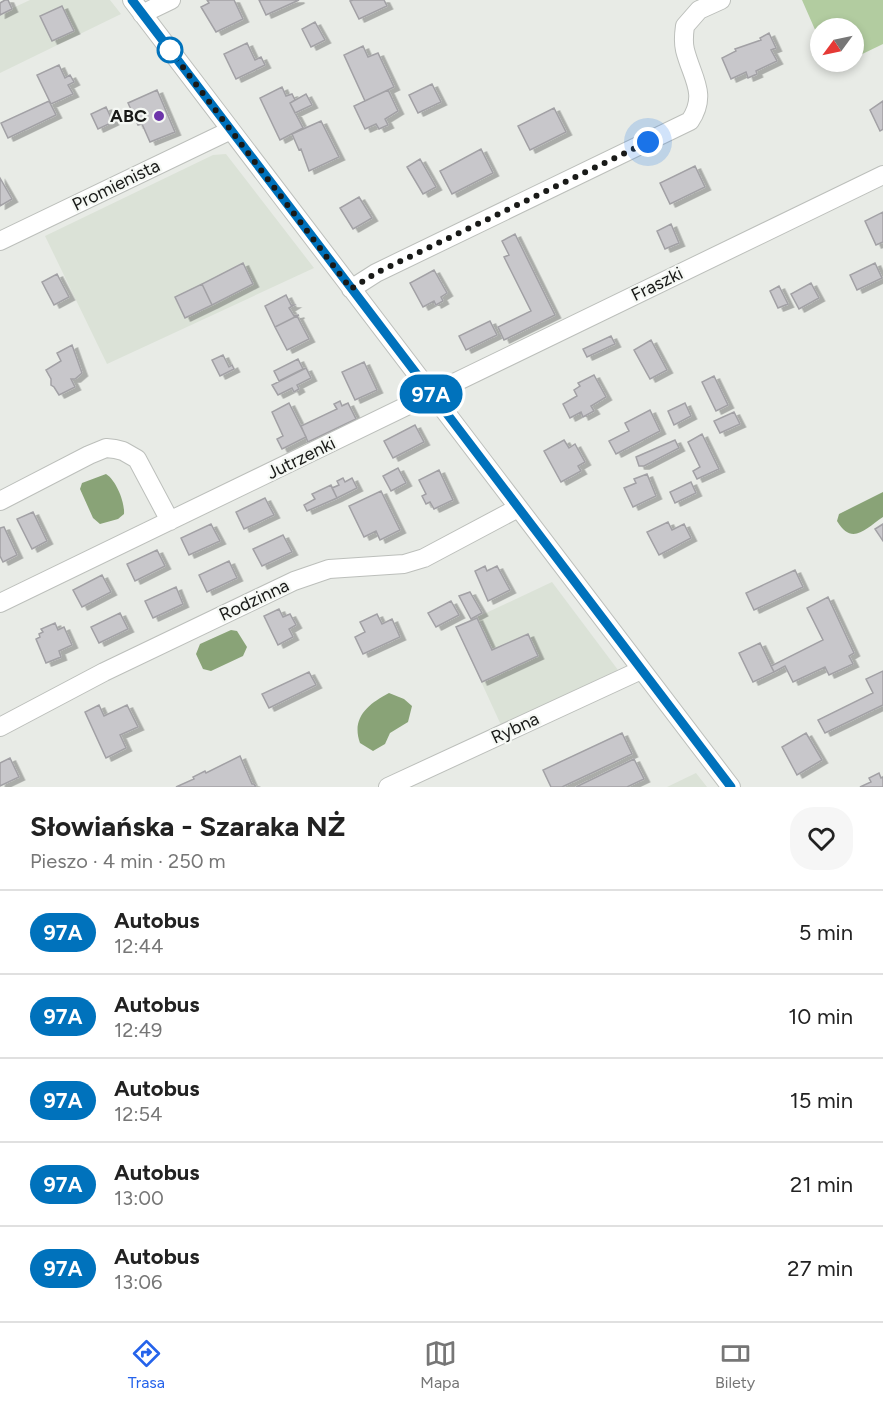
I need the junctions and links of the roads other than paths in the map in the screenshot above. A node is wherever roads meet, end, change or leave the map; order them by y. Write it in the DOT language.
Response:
graph roads {
  1 [pos="171,0"];
  2 [pos="721,0"];
  3 [pos="137,7"];
  4 [pos="231,130"];
  5 [pos="883,174"];
  6 [pos="0,241"];
  7 [pos="351,289"];
  8 [pos="432,394"];
  9 [pos="0,501"];
  10 [pos="518,508"];
  11 [pos="170,521"];
  12 [pos="0,603"];
  13 [pos="641,670"];
  14 [pos="0,727"];
  15 [pos="388,787"];
  16 [pos="731,787"];
  1 -- 3 [label="street"];
  2 -- 7 [label="street"];
  3 -- 4 [label="street"];
  4 -- 6 [label="street, Promienista"];
  4 -- 7 [label="street"];
  5 -- 8 [label="street, Fraszki"];
  7 -- 8 [label="street"];
  8 -- 10 [label="street"];
  8 -- 11 [label="street, Jutrzenki"];
  9 -- 11 [label="street"];
  10 -- 13 [label="street"];
  10 -- 14 [label="street, Rodzinna"];
  11 -- 12 [label="street, Jutrzenki"];
  13 -- 15 [label="street, Rybna"];
  13 -- 16 [label="street"];
}
